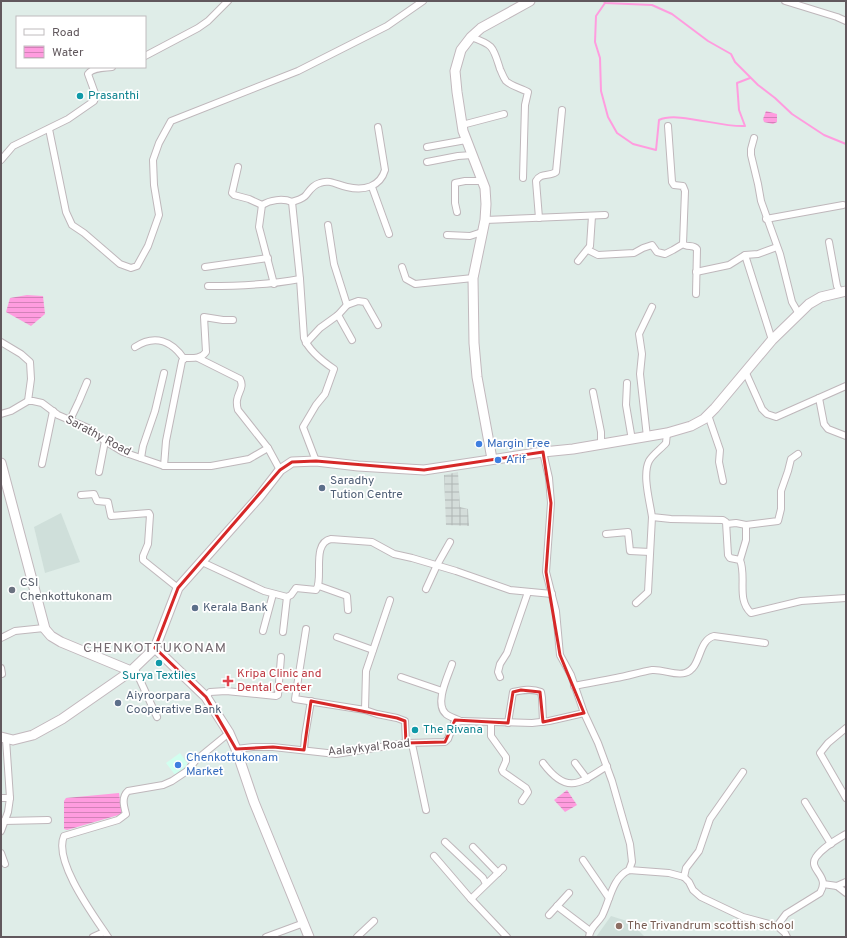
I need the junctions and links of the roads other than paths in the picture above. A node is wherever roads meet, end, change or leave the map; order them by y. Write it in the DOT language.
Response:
graph roads {
  1 [pos="228,1"];
  2 [pos="423,1"];
  3 [pos="530,1"];
  4 [pos="785,1"];
  5 [pos="846,21"];
  6 [pos="470,37"];
  7 [pos="146,55"];
  8 [pos="104,68"];
  9 [pos="562,110"];
  10 [pos="504,114"];
  11 [pos="462,125"];
  12 [pos="668,126"];
  13 [pos="378,127"];
  14 [pos="49,129"];
  15 [pos="754,138"];
  16 [pos="466,140"];
  17 [pos="427,147"];
  18 [pos="472,155"];
  19 [pos="1,160"];
  20 [pos="428,162"];
  21 [pos="238,167"];
  22 [pos="523,178"];
  23 [pos="482,181"];
  24 [pos="372,187"];
  25 [pos="292,202"];
  26 [pos="262,205"];
  27 [pos="843,205"];
  28 [pos="457,212"];
  29 [pos="605,215"];
  30 [pos="592,216"];
  31 [pos="539,218"];
  32 [pos="766,219"];
  33 [pos="485,220"];
  34 [pos="328,225"];
  35 [pos="482,232"];
  36 [pos="389,234"];
  37 [pos="447,235"];
  38 [pos="829,242"];
  39 [pos="682,244"];
  40 [pos="778,247"];
  41 [pos="588,250"];
  42 [pos="744,255"];
  43 [pos="268,258"];
  44 [pos="578,261"];
  45 [pos="205,267"];
  46 [pos="402,267"];
  47 [pos="696,272"];
  48 [pos="473,278"];
  49 [pos="300,279"];
  50 [pos="274,284"];
  51 [pos="208,286"];
  52 [pos="843,291"];
  53 [pos="696,294"];
  54 [pos="347,305"];
  55 [pos="652,306"];
  56 [pos="799,314"];
  57 [pos="338,315"];
  58 [pos="233,320"];
  59 [pos="378,325"];
  60 [pos="352,340"];
  61 [pos="772,340"];
  62 [pos="1,342"];
  63 [pos="306,343"];
  64 [pos="135,347"];
  65 [pos="198,358"];
  66 [pos="184,359"];
  67 [pos="745,371"];
  68 [pos="164,373"];
  69 [pos="87,382"];
  70 [pos="626,383"];
  71 [pos="846,386"];
  72 [pos="593,392"];
  73 [pos="819,398"];
  74 [pos="28,401"];
  75 [pos="53,411"];
  76 [pos="1,414"];
  77 [pos="708,414"];
  78 [pos="70,420"];
  79 [pos="667,434"];
  80 [pos="846,436"];
  81 [pos="647,437"];
  82 [pos="632,440"];
  83 [pos="105,442"];
  84 [pos="601,444"];
  85 [pos="268,448"];
  86 [pos="543,452"];
  87 [pos="798,454"];
  88 [pos="141,458"];
  89 [pos="492,459"];
  90 [pos="316,460"];
  91 [pos="1,463"];
  92 [pos="42,464"];
  93 [pos="164,466"];
  94 [pos="280,470"];
  95 [pos="99,472"];
  96 [pos="3,478"];
  97 [pos="723,481"];
  98 [pos="81,495"];
  99 [pos="652,517"];
  100 [pos="727,524"];
  101 [pos="746,525"];
  102 [pos="606,534"];
  103 [pos="450,542"];
  104 [pos="650,552"];
  105 [pos="740,560"];
  106 [pos="202,562"];
  107 [pos="436,565"];
  108 [pos="319,586"];
  109 [pos="178,588"];
  110 [pos="426,589"];
  111 [pos="528,592"];
  112 [pos="273,594"];
  113 [pos="552,594"];
  114 [pos="287,597"];
  115 [pos="846,598"];
  116 [pos="390,600"];
  117 [pos="636,603"];
  118 [pos="348,610"];
  119 [pos="44,628"];
  120 [pos="306,629"];
  121 [pos="263,631"];
  122 [pos="283,632"];
  123 [pos="337,637"];
  124 [pos="1,638"];
  125 [pos="765,642"];
  126 [pos="155,648"];
  127 [pos="373,650"];
  128 [pos="280,657"];
  129 [pos="452,664"];
  130 [pos="133,669"];
  131 [pos="401,677"];
  132 [pos="500,677"];
  133 [pos="574,686"];
  134 [pos="442,691"];
  135 [pos="206,697"];
  136 [pos="311,701"];
  137 [pos="365,710"];
  138 [pos="584,713"];
  139 [pos="157,717"];
  140 [pos="453,720"];
  141 [pos="491,722"];
  142 [pos="543,722"];
  143 [pos="508,723"];
  144 [pos="846,728"];
  145 [pos="229,733"];
  146 [pos="4,738"];
  147 [pos="409,744"];
  148 [pos="236,749"];
  149 [pos="304,750"];
  150 [pos="543,763"];
  151 [pos="575,763"];
  152 [pos="607,766"];
  153 [pos="743,772"];
  154 [pos="587,779"];
  155 [pos="1,798"];
  156 [pos="10,798"];
  157 [pos="846,798"];
  158 [pos="522,801"];
  159 [pos="805,802"];
  160 [pos="426,810"];
  161 [pos="48,820"];
  162 [pos="4,821"];
  163 [pos="1,830"];
  164 [pos="846,834"];
  165 [pos="445,842"];
  166 [pos="831,844"];
  167 [pos="473,847"];
  168 [pos="1,853"];
  169 [pos="434,856"];
  170 [pos="583,860"];
  171 [pos="5,864"];
  172 [pos="503,868"];
  173 [pos="629,870"];
  174 [pos="498,873"];
  175 [pos="684,877"];
  176 [pos="846,882"];
  177 [pos="486,884"];
  178 [pos="823,884"];
  179 [pos="837,886"];
  180 [pos="569,892"];
  181 [pos="846,893"];
  182 [pos="609,898"];
  183 [pos="471,899"];
  184 [pos="557,906"];
  185 [pos="549,915"];
  186 [pos="374,921"];
  187 [pos="304,923"];
  188 [pos="777,926"];
  189 [pos="106,934"];
  190 [pos="590,934"];
  191 [pos="93,937"];
  192 [pos="266,937"];
  193 [pos="310,937"];
  194 [pos="357,937"];
  195 [pos="507,937"];
  196 [pos="787,937"];
  1 -- 7 [label="street"];
  2 -- 14 [label="street"];
  3 -- 6 [label="main road"];
  4 -- 5 [label="street"];
  6 -- 11 [label="main road"];
  6 -- 22 [label="street"];
  8 -- 14 [label="street"];
  9 -- 31 [label="street"];
  10 -- 11 [label="street"];
  11 -- 16 [label="main road"];
  12 -- 39 [label="street"];
  13 -- 24 [label="street"];
  14 -- 19 [label="street"];
  15 -- 32 [label="street"];
  16 -- 17 [label="street"];
  16 -- 18 [label="main road"];
  18 -- 20 [label="street"];
  18 -- 23 [label="main road"];
  21 -- 26 [label="street"];
  23 -- 28 [label="street"];
  23 -- 33 [label="main road"];
  24 -- 25 [label="street"];
  24 -- 36 [label="street"];
  25 -- 26 [label="street"];
  25 -- 49 [label="street"];
  26 -- 43 [label="street"];
  27 -- 32 [label="street"];
  29 -- 30 [label="street"];
  30 -- 31 [label="street"];
  30 -- 41 [label="street"];
  31 -- 33 [label="street"];
  32 -- 40 [label="street"];
  33 -- 35 [label="main road"];
  34 -- 54 [label="street"];
  35 -- 37 [label="street"];
  35 -- 48 [label="main road"];
  38 -- 52 [label="street"];
  39 -- 41 [label="street"];
  39 -- 47 [label="street"];
  40 -- 42 [label="street"];
  40 -- 56 [label="street"];
  41 -- 44 [label="street"];
  42 -- 47 [label="street"];
  42 -- 61 [label="street"];
  43 -- 45 [label="street"];
  43 -- 50 [label="street"];
  46 -- 48 [label="street"];
  47 -- 53 [label="street"];
  48 -- 89 [label="main road"];
  49 -- 50 [label="street"];
  49 -- 63 [label="street"];
  50 -- 51 [label="street"];
  52 -- 56 [label="main road"];
  54 -- 57 [label="street"];
  54 -- 59 [label="street"];
  55 -- 81 [label="street"];
  56 -- 61 [label="main road"];
  57 -- 60 [label="street"];
  57 -- 63 [label="street"];
  58 -- 65 [label="street"];
  61 -- 67 [label="main road"];
  62 -- 74 [label="street"];
  63 -- 90 [label="street"];
  64 -- 66 [label="street"];
  65 -- 66 [label="street"];
  65 -- 85 [label="street"];
  66 -- 93 [label="street"];
  67 -- 73 [label="street"];
  67 -- 77 [label="main road"];
  68 -- 88 [label="street"];
  69 -- 78 [label="street"];
  70 -- 82 [label="street"];
  71 -- 73 [label="street"];
  72 -- 84 [label="street"];
  73 -- 80 [label="street"];
  74 -- 75 [label="street, Sarathy Road"];
  74 -- 76 [label="street"];
  75 -- 78 [label="street, Sarathy Road"];
  75 -- 92 [label="street"];
  77 -- 79 [label="main road"];
  77 -- 97 [label="street"];
  78 -- 83 [label="street, Sarathy Road"];
  79 -- 81 [label="main road"];
  79 -- 99 [label="street"];
  81 -- 82 [label="main road"];
  82 -- 84 [label="main road"];
  83 -- 88 [label="street, Sarathy Road"];
  83 -- 95 [label="street"];
  84 -- 86 [label="main road"];
  85 -- 93 [label="street, Sarathy Road"];
  85 -- 94 [label="street"];
  86 -- 89 [label="main road"];
  86 -- 113 [label="street"];
  87 -- 101 [label="street"];
  88 -- 93 [label="street, Sarathy Road"];
  89 -- 90 [label="main road"];
  90 -- 94 [label="main road"];
  91 -- 96 [label="main road"];
  94 -- 106 [label="main road"];
  96 -- 119 [label="main road"];
  98 -- 109 [label="street"];
  99 -- 100 [label="street"];
  99 -- 104 [label="street"];
  100 -- 101 [label="street"];
  100 -- 105 [label="street"];
  101 -- 105 [label="street"];
  102 -- 104 [label="street"];
  103 -- 107 [label="street"];
  104 -- 117 [label="street"];
  105 -- 115 [label="street"];
  106 -- 109 [label="main road"];
  106 -- 112 [label="street"];
  107 -- 108 [label="street"];
  107 -- 110 [label="street"];
  107 -- 111 [label="street"];
  108 -- 114 [label="street"];
  108 -- 118 [label="street"];
  109 -- 126 [label="main road"];
  111 -- 113 [label="street"];
  111 -- 132 [label="street"];
  112 -- 114 [label="street"];
  112 -- 121 [label="street"];
  113 -- 133 [label="street"];
  114 -- 122 [label="street"];
  116 -- 127 [label="street"];
  119 -- 124 [label="street"];
  119 -- 130 [label="main road"];
  120 -- 136 [label="street"];
  123 -- 127 [label="street"];
  125 -- 133 [label="street"];
  126 -- 130 [label="main road"];
  126 -- 135 [label="main road"];
  127 -- 137 [label="street"];
  128 -- 135 [label="street"];
  129 -- 134 [label="street"];
  130 -- 139 [label="street"];
  130 -- 146 [label="main road"];
  131 -- 134 [label="street"];
  133 -- 138 [label="street"];
  134 -- 140 [label="street"];
  135 -- 145 [label="main road"];
  136 -- 137 [label="street"];
  136 -- 149 [label="street"];
  137 -- 147 [label="street"];
  138 -- 142 [label="street"];
  138 -- 152 [label="street"];
  140 -- 141 [label="street"];
  140 -- 147 [label="street, Aalaykyal Road"];
  141 -- 143 [label="street"];
  141 -- 158 [label="street"];
  142 -- 143 [label="street"];
  142 -- 143 [label="street"];
  144 -- 157 [label="street"];
  145 -- 148 [label="main road"];
  145 -- 189 [label="street"];
  146 -- 156 [label="street"];
  147 -- 149 [label="street, Aalaykyal Road"];
  147 -- 160 [label="street"];
  148 -- 149 [label="street, Aalaykyal Road"];
  148 -- 187 [label="main road"];
  150 -- 154 [label="street"];
  151 -- 154 [label="street"];
  152 -- 154 [label="street"];
  152 -- 173 [label="street"];
  153 -- 175 [label="street"];
  155 -- 156 [label="street"];
  156 -- 162 [label="street"];
  159 -- 166 [label="street"];
  161 -- 162 [label="street"];
  162 -- 163 [label="street"];
  164 -- 166 [label="street"];
  165 -- 177 [label="street"];
  166 -- 178 [label="street"];
  167 -- 174 [label="street"];
  168 -- 171 [label="street"];
  169 -- 183 [label="street"];
  170 -- 182 [label="street"];
  172 -- 174 [label="street"];
  173 -- 175 [label="street"];
  173 -- 182 [label="street"];
  174 -- 177 [label="street"];
  175 -- 188 [label="street"];
  176 -- 179 [label="street"];
  177 -- 183 [label="street"];
  178 -- 179 [label="street"];
  178 -- 188 [label="street"];
  179 -- 181 [label="street"];
  180 -- 184 [label="street"];
  182 -- 190 [label="street"];
  183 -- 195 [label="street"];
  184 -- 185 [label="street"];
  184 -- 190 [label="street"];
  186 -- 194 [label="street"];
  187 -- 192 [label="street"];
  187 -- 193 [label="main road"];
  188 -- 196 [label="street"];
  189 -- 191 [label="street"];
}
